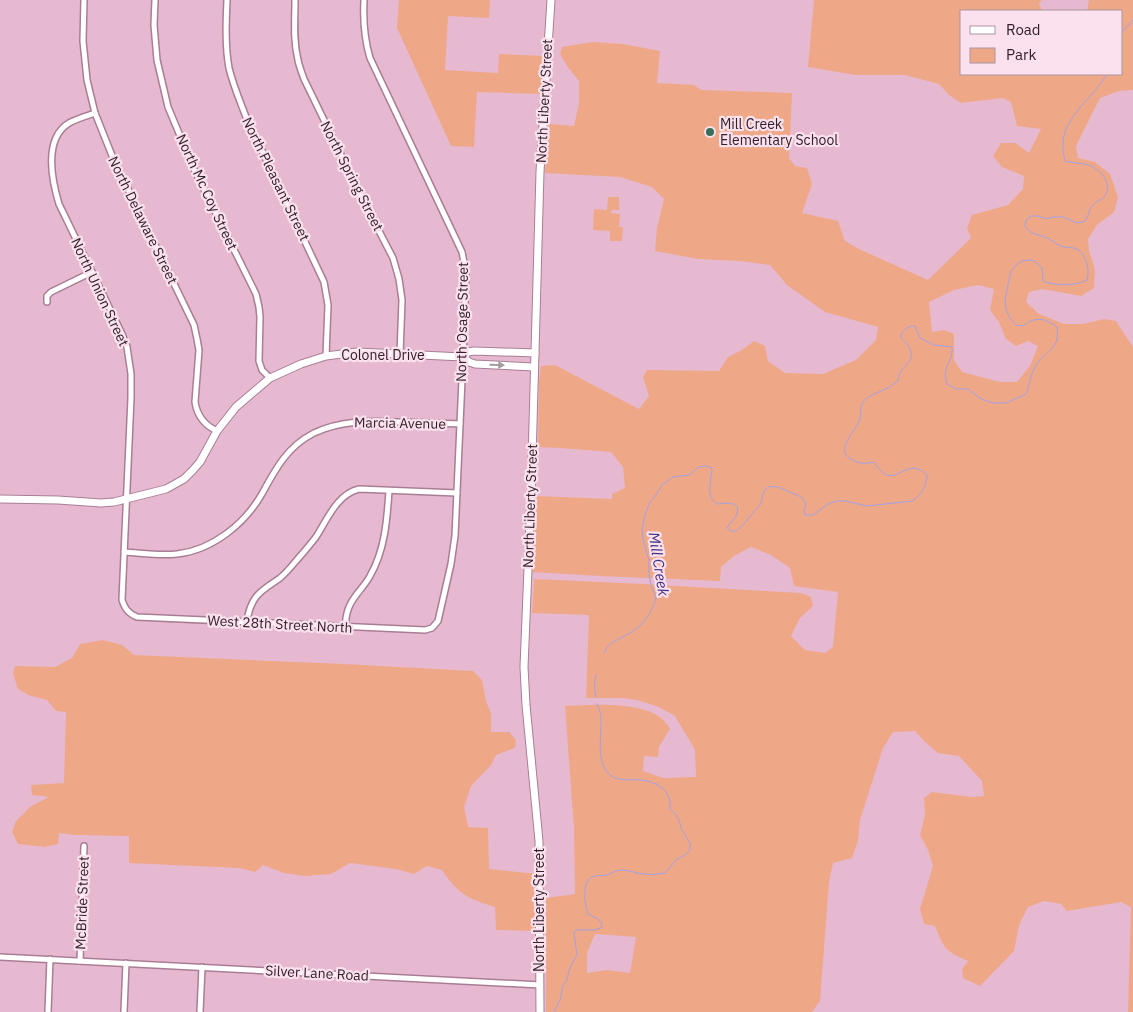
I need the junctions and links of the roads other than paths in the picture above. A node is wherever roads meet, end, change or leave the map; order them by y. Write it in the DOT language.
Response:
graph roads {
  1 [pos="84,0"];
  2 [pos="155,0"];
  3 [pos="227,0"];
  4 [pos="295,0"];
  5 [pos="364,0"];
  6 [pos="551,0"];
  7 [pos="95,113"];
  8 [pos="92,272"];
  9 [pos="47,302"];
  10 [pos="535,353"];
  11 [pos="400,354"];
  12 [pos="326,356"];
  13 [pos="463,357"];
  14 [pos="534,367"];
  15 [pos="270,378"];
  16 [pos="460,424"];
  17 [pos="217,431"];
  18 [pos="389,491"];
  19 [pos="457,493"];
  20 [pos="0,499"];
  21 [pos="126,499"];
  22 [pos="124,552"];
  23 [pos="131,614"];
  24 [pos="247,622"];
  25 [pos="345,627"];
  26 [pos="429,629"];
  27 [pos="84,846"];
  28 [pos="0,957"];
  29 [pos="50,959"];
  30 [pos="80,960"];
  31 [pos="126,963"];
  32 [pos="202,967"];
  33 [pos="540,985"];
  34 [pos="48,1012"];
  35 [pos="124,1012"];
  36 [pos="200,1012"];
  37 [pos="540,1012"];
  1 -- 7 [label="street, North Delaware Street"];
  2 -- 15 [label="street, North Mc Coy Street"];
  3 -- 12 [label="street, North Pleasant Street"];
  4 -- 11 [label="street, North Spring Street"];
  5 -- 13 [label="street, North Osage Street"];
  6 -- 10 [label="main road, North Liberty Street"];
  7 -- 8 [label="street, North Union Street"];
  7 -- 17 [label="street, North Delaware Street"];
  8 -- 9 [label="street"];
  8 -- 21 [label="street, North Union Street"];
  10 -- 13 [label="main road, Colonel Drive"];
  10 -- 14 [label="main road, North Liberty Street"];
  11 -- 12 [label="main road, Colonel Drive"];
  11 -- 13 [label="main road, Colonel Drive"];
  12 -- 15 [label="main road, Colonel Drive"];
  13 -- 14 [label="main road, Colonel Drive, one-way"];
  13 -- 16 [label="street, North Osage Street"];
  14 -- 33 [label="main road, North Liberty Street"];
  15 -- 17 [label="main road, Colonel Drive"];
  16 -- 19 [label="street, North Osage Street"];
  16 -- 22 [label="street, Marcia Avenue"];
  17 -- 21 [label="main road, Colonel Drive"];
  18 -- 19 [label="street"];
  18 -- 24 [label="street"];
  18 -- 25 [label="street"];
  19 -- 26 [label="street, North Osage Street"];
  20 -- 21 [label="main road, Colonel Drive"];
  21 -- 22 [label="street, North Union Street"];
  22 -- 23 [label="street, North Union Street"];
  23 -- 24 [label="street, West 28th Street North"];
  24 -- 25 [label="street, West 28th Street North"];
  25 -- 26 [label="street, West 28th Street North"];
  27 -- 30 [label="street, McBride Street"];
  28 -- 29 [label="street, Silver Lane Road"];
  29 -- 30 [label="street, Silver Lane Road"];
  29 -- 34 [label="street"];
  30 -- 31 [label="street, Silver Lane Road"];
  31 -- 32 [label="street, Silver Lane Road"];
  31 -- 35 [label="street"];
  32 -- 33 [label="street, Silver Lane Road"];
  32 -- 36 [label="street"];
  33 -- 37 [label="main road, North Liberty Street"];
}
